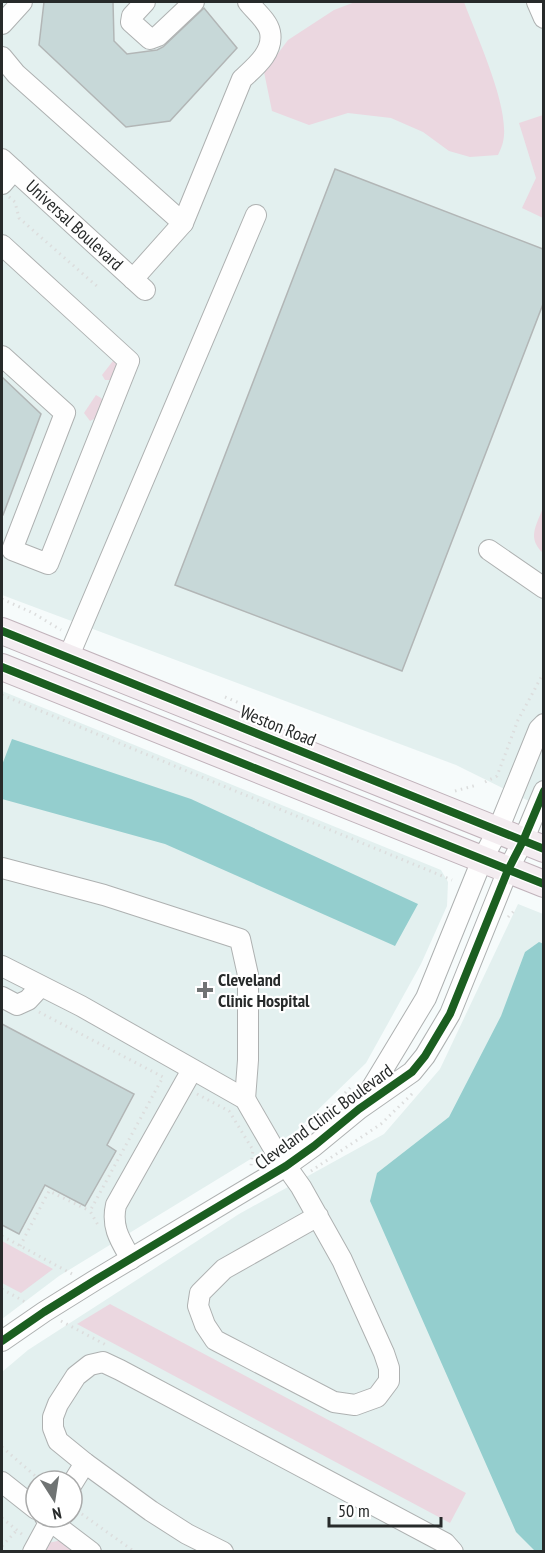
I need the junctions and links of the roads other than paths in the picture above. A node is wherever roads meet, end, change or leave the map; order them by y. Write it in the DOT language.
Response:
graph roads {
  1 [pos="22,2"];
  2 [pos="145,2"];
  3 [pos="194,2"];
  4 [pos="248,2"];
  5 [pos="537,2"];
  6 [pos="543,18"];
  7 [pos="2,24"];
  8 [pos="2,57"];
  9 [pos="6,171"];
  10 [pos="256,215"];
  11 [pos="183,223"];
  12 [pos="2,245"];
  13 [pos="2,356"];
  14 [pos="489,550"];
  15 [pos="543,588"];
  16 [pos="2,631"];
  17 [pos="68,658"];
  18 [pos="2,667"];
  19 [pos="543,724"];
  20 [pos="543,791"];
  21 [pos="498,830"];
  22 [pos="533,845"];
  23 [pos="482,860"];
  24 [pos="2,868"];
  25 [pos="508,870"];
  26 [pos="543,884"];
  27 [pos="2,966"];
  28 [pos="40,987"];
  29 [pos="2,997"];
  30 [pos="187,1079"];
  31 [pos="245,1099"];
  32 [pos="359,1109"];
  33 [pos="286,1166"];
  34 [pos="318,1216"];
  35 [pos="131,1259"];
  36 [pos="2,1341"];
  37 [pos="85,1463"];
  38 [pos="81,1469"];
  39 [pos="2,1482"];
  40 [pos="24,1499"];
  41 [pos="41,1529"];
  42 [pos="63,1529"];
  43 [pos="33,1551"];
  44 [pos="91,1551"];
  45 [pos="223,1551"];
  46 [pos="453,1551"];
  1 -- 7 [label="street"];
  2 -- 3 [label="street"];
  4 -- 11 [label="street"];
  5 -- 6 [label="street"];
  8 -- 11 [label="street"];
  9 -- 11 [label="street, Universal Boulevard"];
  10 -- 17 [label="street"];
  12 -- 13 [label="street"];
  14 -- 15 [label="street"];
  16 -- 17 [label="main road, Weston Road"];
  17 -- 21 [label="main road, Weston Road"];
  18 -- 23 [label="main road"];
  19 -- 21 [label="street, Cleveland Clinic Boulevard"];
  20 -- 22 [label="street, Cleveland Clinic Boulevard"];
  21 -- 22 [label="main road, Weston Road"];
  21 -- 23 [label="street, Cleveland Clinic Boulevard"];
  22 -- 25 [label="street, Cleveland Clinic Boulevard"];
  23 -- 25 [label="main road"];
  23 -- 32 [label="street, Cleveland Clinic Boulevard"];
  24 -- 31 [label="street"];
  25 -- 26 [label="main road"];
  25 -- 32 [label="street, Cleveland Clinic Boulevard"];
  27 -- 28 [label="street"];
  28 -- 29 [label="street"];
  28 -- 30 [label="street"];
  30 -- 31 [label="street"];
  30 -- 35 [label="street"];
  31 -- 33 [label="street"];
  32 -- 33 [label="street, Cleveland Clinic Boulevard"];
  33 -- 34 [label="street"];
  33 -- 35 [label="street, Cleveland Clinic Boulevard"];
  34 -- 34 [label="street"];
  35 -- 36 [label="street, Cleveland Clinic Boulevard"];
  37 -- 38 [label="street"];
  37 -- 45 [label="street"];
  37 -- 46 [label="street"];
  39 -- 40 [label="street"];
  41 -- 43 [label="street"];
  42 -- 44 [label="street"];
}
